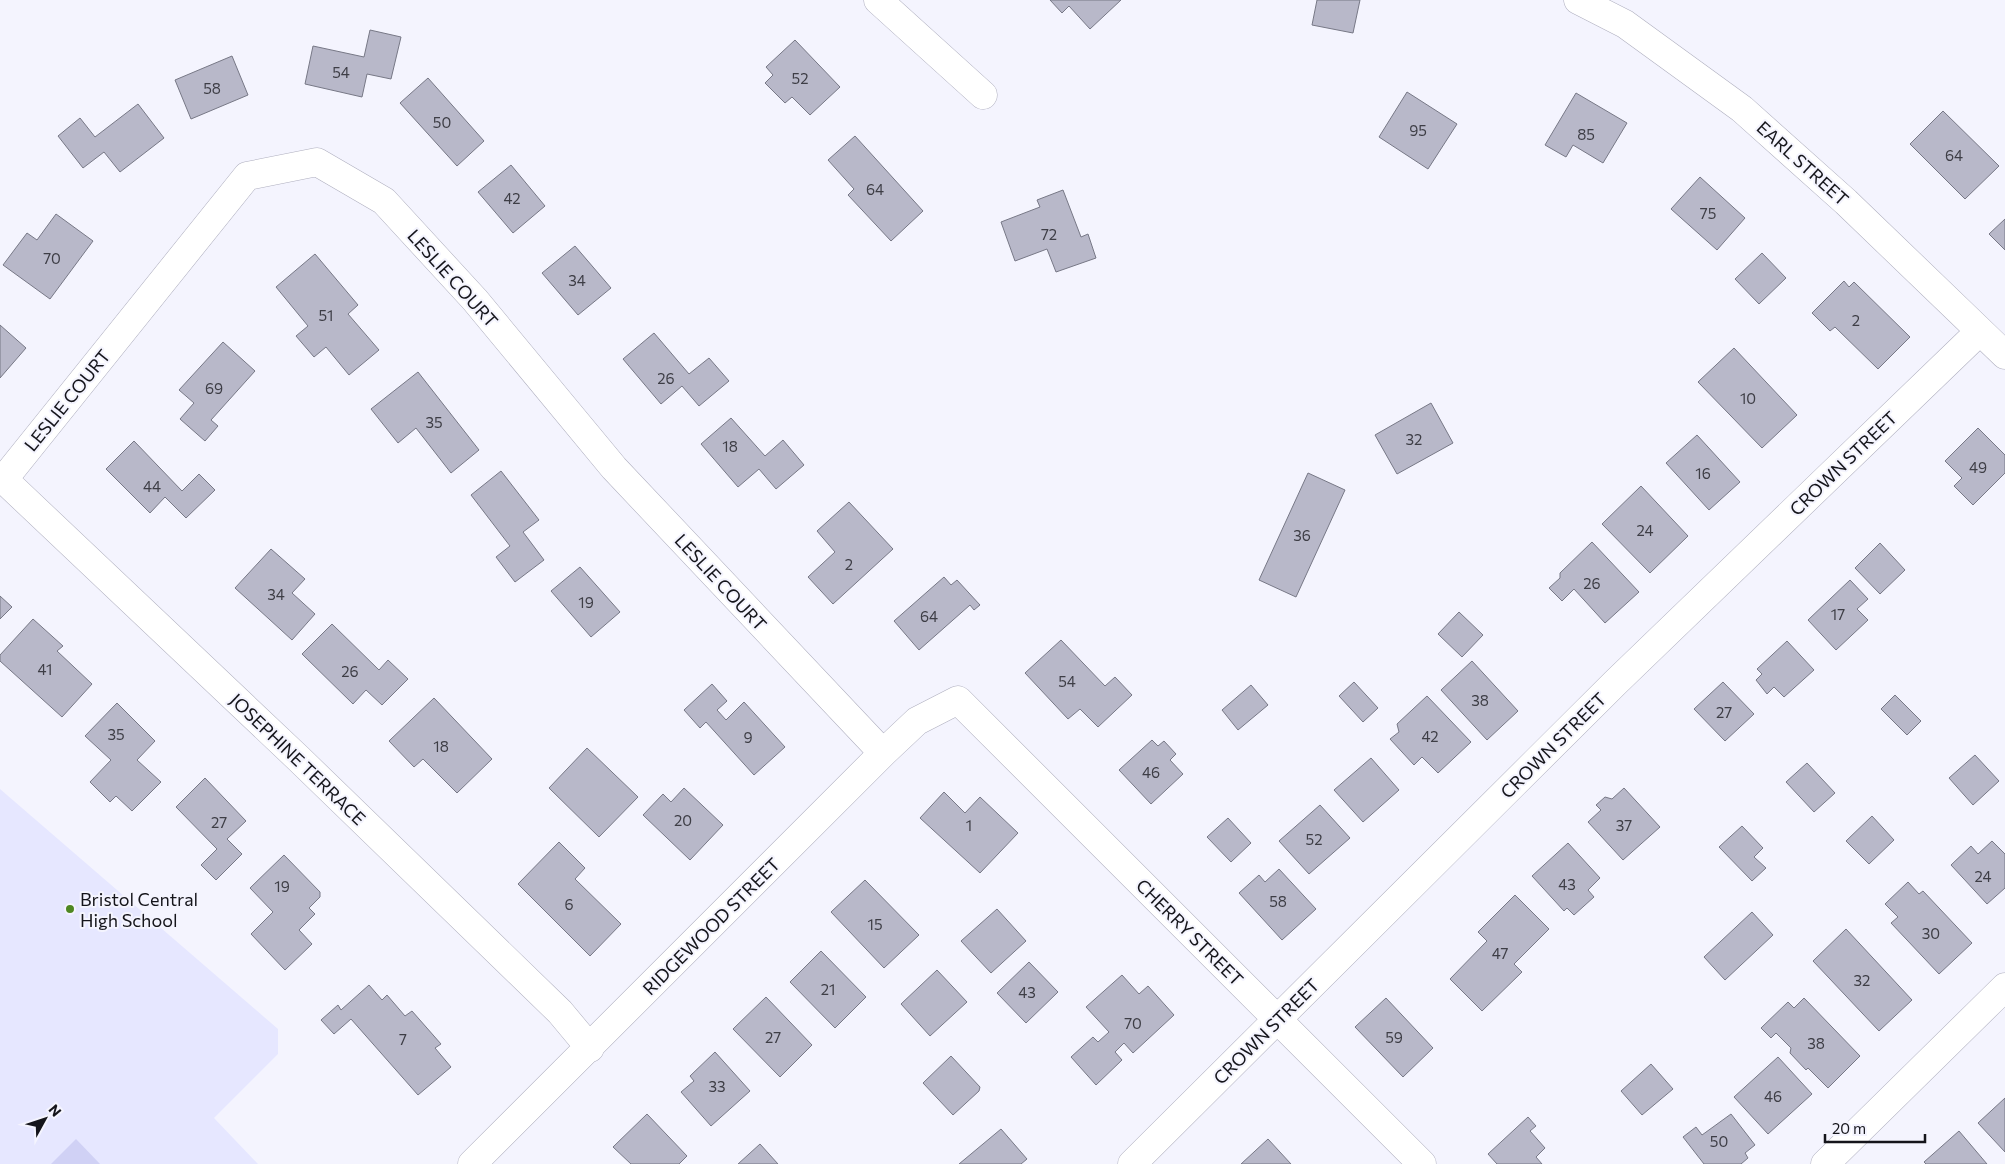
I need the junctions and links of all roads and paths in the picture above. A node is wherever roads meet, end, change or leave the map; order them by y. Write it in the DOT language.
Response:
graph roads {
  1 [pos="878,0"];
  2 [pos="1578,0"];
  3 [pos="983,95"];
  4 [pos="1979,332"];
  5 [pos="2005,355"];
  6 [pos="2,477"];
  7 [pos="958,700"];
  8 [pos="884,753"];
  9 [pos="2005,987"];
  10 [pos="1277,1019"];
  11 [pos="590,1048"];
  12 [pos="472,1164"];
  13 [pos="1132,1164"];
  14 [pos="1422,1164"];
  15 [pos="1825,1164"];
  1 -- 3 [label="street"];
  2 -- 4 [label="street, EARL STREET"];
  4 -- 5 [label="street, EARL STREET"];
  4 -- 10 [label="street, CROWN STREET"];
  6 -- 8 [label="street, LESLIE COURT"];
  6 -- 11 [label="street, JOSEPHINE TERRACE"];
  7 -- 8 [label="street, RIDGEWOOD STREET"];
  7 -- 10 [label="street, CHERRY STREET"];
  8 -- 11 [label="street, RIDGEWOOD STREET"];
  9 -- 15 [label="street"];
  10 -- 13 [label="street, CROWN STREET"];
  10 -- 14 [label="street, CHERRY STREET"];
  11 -- 12 [label="street, RIDGEWOOD STREET"];
}
